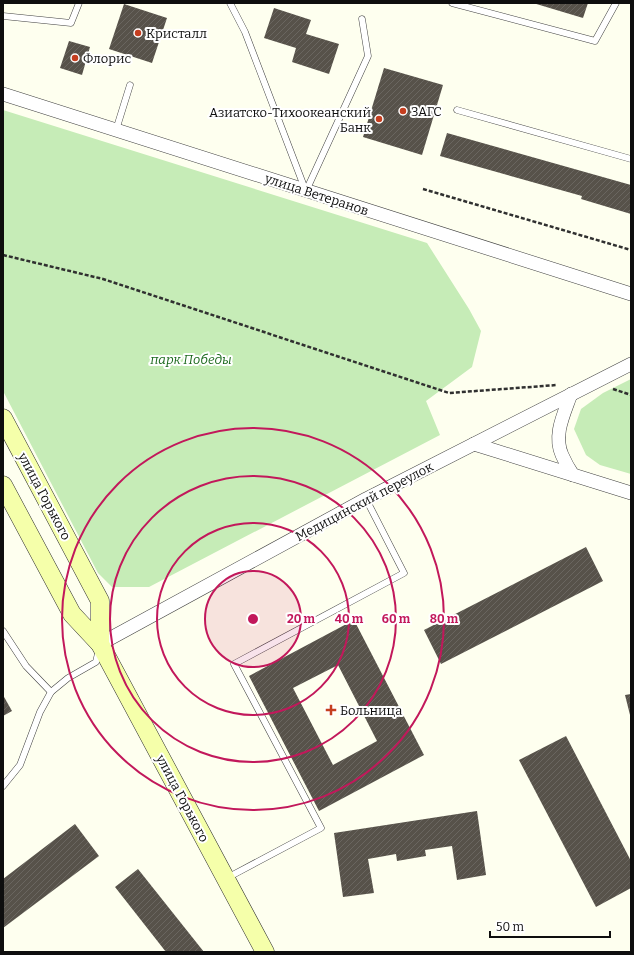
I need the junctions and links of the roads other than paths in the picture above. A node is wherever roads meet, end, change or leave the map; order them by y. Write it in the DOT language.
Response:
graph roads {
  1 [pos="79,3"];
  2 [pos="230,3"];
  3 [pos="452,3"];
  4 [pos="616,3"];
  5 [pos="3,17"];
  6 [pos="362,19"];
  7 [pos="130,85"];
  8 [pos="3,94"];
  9 [pos="457,110"];
  10 [pos="116,130"];
  11 [pos="631,159"];
  12 [pos="306,191"];
  13 [pos="631,294"];
  14 [pos="631,364"];
  15 [pos="568,389"];
  16 [pos="3,418"];
  17 [pos="474,444"];
  18 [pos="573,475"];
  19 [pos="3,485"];
  20 [pos="631,493"];
  21 [pos="366,499"];
  22 [pos="3,631"];
  23 [pos="100,644"];
  24 [pos="51,692"];
  25 [pos="3,786"];
  26 [pos="226,879"];
  27 [pos="265,952"];
  1 -- 5 [label="lane"];
  2 -- 12 [label="lane"];
  3 -- 4 [label="lane"];
  6 -- 12 [label="lane"];
  7 -- 10 [label="lane"];
  8 -- 10 [label="street, улица Ветеранов"];
  9 -- 11 [label="lane"];
  10 -- 12 [label="street, улица Ветеранов"];
  12 -- 13 [label="street, улица Ветеранов"];
  14 -- 15 [label="street, Медицинский переулок"];
  15 -- 17 [label="street, Медицинский переулок"];
  15 -- 18 [label="street"];
  16 -- 23 [label="main road, улица Горького"];
  17 -- 18 [label="street"];
  17 -- 21 [label="street, Медицинский переулок"];
  18 -- 20 [label="street"];
  19 -- 23 [label="main road, улица Горького"];
  21 -- 23 [label="street, Медицинский переулок"];
  21 -- 26 [label="lane"];
  22 -- 24 [label="lane"];
  23 -- 24 [label="lane"];
  23 -- 26 [label="main road, улица Горького"];
  24 -- 25 [label="lane"];
  26 -- 27 [label="main road, улица Горького"];
}
